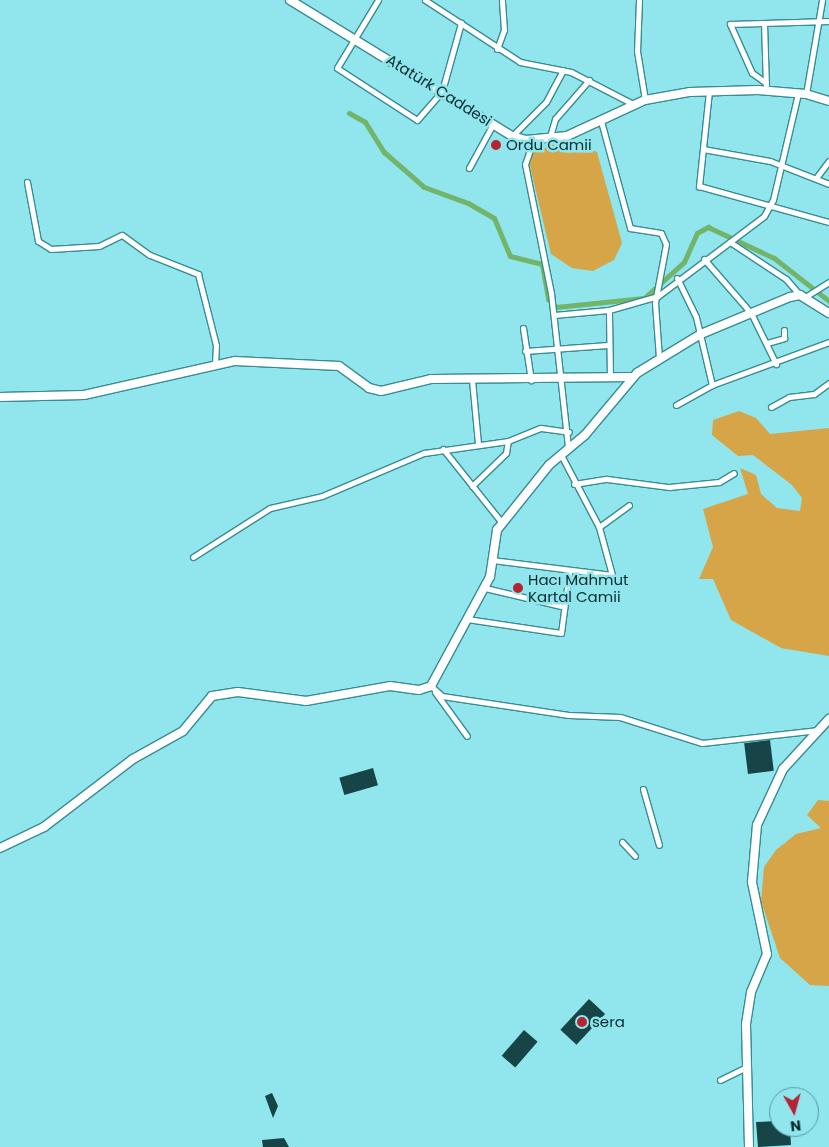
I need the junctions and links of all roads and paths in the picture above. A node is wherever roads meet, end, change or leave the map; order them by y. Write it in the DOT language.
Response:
graph roads {
  1 [pos="290,0"];
  2 [pos="378,0"];
  3 [pos="426,0"];
  4 [pos="502,0"];
  5 [pos="640,0"];
  6 [pos="822,0"];
  7 [pos="819,21"];
  8 [pos="829,21"];
  9 [pos="460,23"];
  10 [pos="764,23"];
  11 [pos="355,38"];
  12 [pos="497,49"];
  13 [pos="563,70"];
  14 [pos="589,80"];
  15 [pos="766,87"];
  16 [pos="442,91"];
  17 [pos="709,91"];
  18 [pos="798,93"];
  19 [pos="806,94"];
  20 [pos="645,100"];
  21 [pos="829,101"];
  22 [pos="635,105"];
  23 [pos="601,121"];
  24 [pos="493,124"];
  25 [pos="512,136"];
  26 [pos="533,140"];
  27 [pos="549,140"];
  28 [pos="703,149"];
  29 [pos="829,161"];
  30 [pos="782,164"];
  31 [pos="469,168"];
  32 [pos="816,178"];
  33 [pos="27,182"];
  34 [pos="829,184"];
  35 [pos="770,207"];
  36 [pos="829,222"];
  37 [pos="732,241"];
  38 [pos="704,259"];
  39 [pos="677,278"];
  40 [pos="829,282"];
  41 [pos="658,296"];
  42 [pos="802,296"];
  43 [pos="609,310"];
  44 [pos="752,313"];
  45 [pos="829,313"];
  46 [pos="554,315"];
  47 [pos="523,328"];
  48 [pos="784,330"];
  49 [pos="701,334"];
  50 [pos="829,342"];
  51 [pos="767,343"];
  52 [pos="608,345"];
  53 [pos="558,349"];
  54 [pos="525,351"];
  55 [pos="658,358"];
  56 [pos="215,362"];
  57 [pos="776,364"];
  58 [pos="610,377"];
  59 [pos="632,377"];
  60 [pos="472,380"];
  61 [pos="563,380"];
  62 [pos="531,381"];
  63 [pos="829,384"];
  64 [pos="712,385"];
  65 [pos="0,397"];
  66 [pos="676,406"];
  67 [pos="771,407"];
  68 [pos="569,432"];
  69 [pos="508,441"];
  70 [pos="478,444"];
  71 [pos="568,448"];
  72 [pos="443,449"];
  73 [pos="561,455"];
  74 [pos="734,473"];
  75 [pos="574,484"];
  76 [pos="472,486"];
  77 [pos="629,505"];
  78 [pos="502,523"];
  79 [pos="599,527"];
  80 [pos="193,557"];
  81 [pos="492,560"];
  82 [pos="569,573"];
  83 [pos="485,588"];
  84 [pos="561,606"];
  85 [pos="467,618"];
  86 [pos="430,686"];
  87 [pos="829,719"];
  88 [pos="818,730"];
  89 [pos="467,736"];
  90 [pos="643,790"];
  91 [pos="622,842"];
  92 [pos="659,845"];
  93 [pos="0,848"];
  94 [pos="635,856"];
  95 [pos="748,1067"];
  96 [pos="720,1080"];
  97 [pos="749,1147"];
  1 -- 11 [label="street, Atatürk Caddesi"];
  2 -- 11 [label="street"];
  3 -- 9 [label="street"];
  4 -- 12 [label="street"];
  5 -- 20 [label="street"];
  6 -- 7 [label="street"];
  7 -- 8 [label="street"];
  7 -- 10 [label="street"];
  7 -- 19 [label="street"];
  9 -- 12 [label="street"];
  9 -- 16 [label="street"];
  10 -- 15 [label="street"];
  10 -- 15 [label="street"];
  11 -- 16 [label="street, Atatürk Caddesi"];
  11 -- 16 [label="street"];
  12 -- 13 [label="street"];
  13 -- 14 [label="street"];
  13 -- 25 [label="street"];
  14 -- 22 [label="street"];
  14 -- 27 [label="street"];
  15 -- 17 [label="street, Atatürk Caddesi"];
  15 -- 18 [label="street, Atatürk Caddesi"];
  16 -- 24 [label="street, Atatürk Caddesi"];
  17 -- 20 [label="street, Atatürk Caddesi"];
  17 -- 28 [label="street"];
  18 -- 19 [label="street, Atatürk Caddesi"];
  18 -- 30 [label="street"];
  19 -- 21 [label="street, Atatürk Caddesi"];
  20 -- 22 [label="street, Atatürk Caddesi"];
  22 -- 23 [label="street, Atatürk Caddesi"];
  23 -- 27 [label="street, Atatürk Caddesi"];
  23 -- 41 [label="street"];
  24 -- 25 [label="street, Atatürk Caddesi"];
  24 -- 31 [label="street"];
  25 -- 26 [label="street, Atatürk Caddesi"];
  26 -- 27 [label="street, Atatürk Caddesi"];
  26 -- 46 [label="street"];
  28 -- 30 [label="street"];
  28 -- 35 [label="street"];
  29 -- 32 [label="street"];
  30 -- 32 [label="street"];
  30 -- 35 [label="street"];
  32 -- 34 [label="street"];
  33 -- 56 [label="street"];
  35 -- 36 [label="street"];
  35 -- 37 [label="street"];
  37 -- 38 [label="street"];
  37 -- 42 [label="street"];
  38 -- 39 [label="street"];
  38 -- 44 [label="street"];
  39 -- 41 [label="street"];
  39 -- 49 [label="street"];
  40 -- 42 [label="street"];
  41 -- 43 [label="street"];
  41 -- 55 [label="street"];
  42 -- 44 [label="street"];
  42 -- 45 [label="street"];
  43 -- 46 [label="street"];
  43 -- 52 [label="street"];
  44 -- 49 [label="street"];
  44 -- 51 [label="street"];
  46 -- 53 [label="street"];
  47 -- 54 [label="street"];
  48 -- 51 [label="street"];
  49 -- 55 [label="street"];
  49 -- 64 [label="street"];
  50 -- 57 [label="street"];
  51 -- 57 [label="street"];
  52 -- 53 [label="street"];
  52 -- 58 [label="street"];
  53 -- 54 [label="street"];
  53 -- 61 [label="street"];
  54 -- 62 [label="street"];
  55 -- 59 [label="street"];
  56 -- 60 [label="street"];
  56 -- 65 [label="street"];
  57 -- 64 [label="street"];
  58 -- 59 [label="street"];
  58 -- 61 [label="street"];
  59 -- 71 [label="street"];
  60 -- 62 [label="street"];
  60 -- 70 [label="street"];
  61 -- 62 [label="street"];
  61 -- 68 [label="street"];
  63 -- 67 [label="street"];
  64 -- 66 [label="street"];
  68 -- 69 [label="street"];
  68 -- 71 [label="street"];
  69 -- 70 [label="street"];
  69 -- 76 [label="street"];
  70 -- 72 [label="street"];
  71 -- 73 [label="street"];
  72 -- 76 [label="street"];
  72 -- 80 [label="street"];
  73 -- 75 [label="street"];
  73 -- 78 [label="street"];
  74 -- 75 [label="street"];
  75 -- 79 [label="street"];
  76 -- 78 [label="street"];
  77 -- 79 [label="street"];
  78 -- 81 [label="street"];
  79 -- 82 [label="street"];
  81 -- 82 [label="street"];
  81 -- 83 [label="street"];
  82 -- 84 [label="street"];
  83 -- 84 [label="street"];
  83 -- 85 [label="street"];
  84 -- 85 [label="street"];
  85 -- 86 [label="street"];
  86 -- 88 [label="street"];
  86 -- 89 [label="street"];
  86 -- 93 [label="street"];
  87 -- 88 [label="street"];
  88 -- 95 [label="street"];
  90 -- 92 [label="street"];
  91 -- 94 [label="street"];
  95 -- 96 [label="street"];
  95 -- 97 [label="street"];
}
